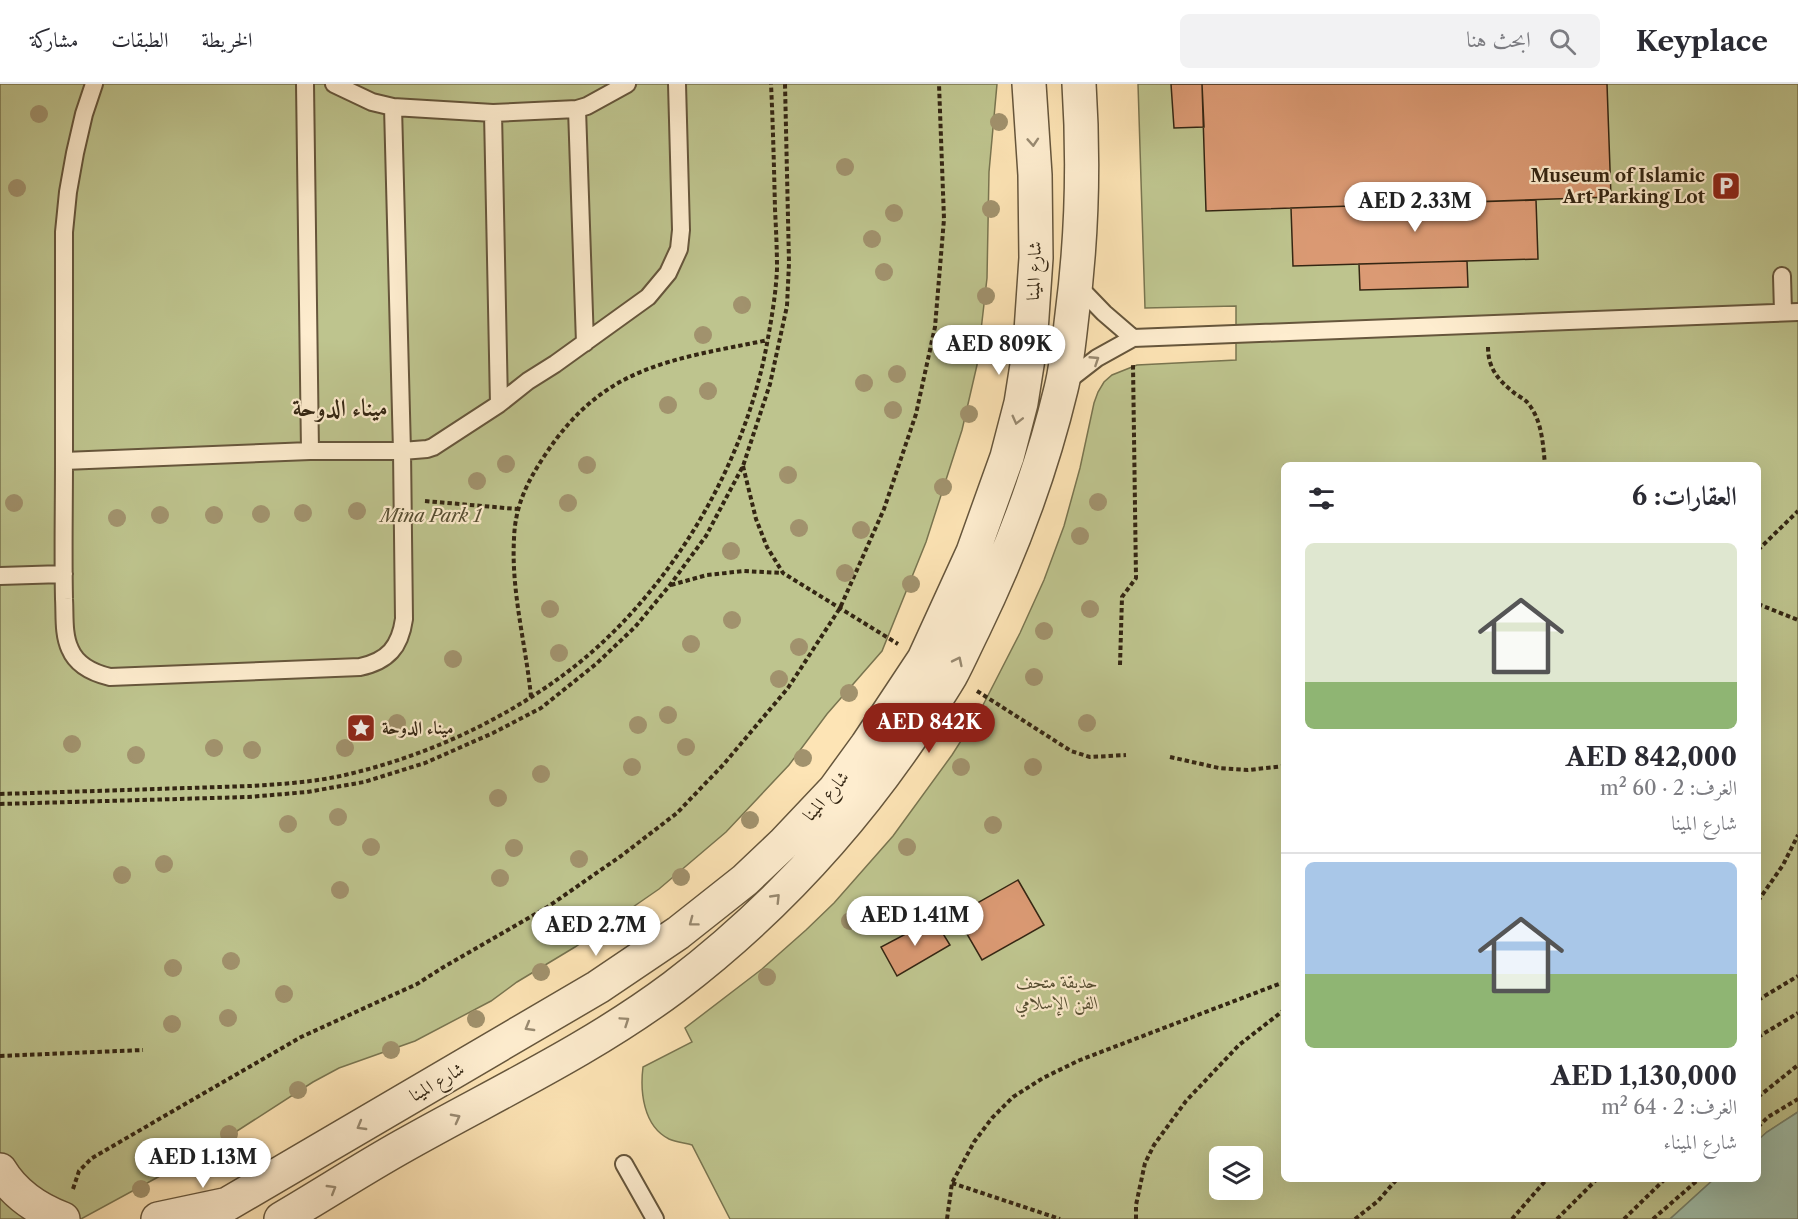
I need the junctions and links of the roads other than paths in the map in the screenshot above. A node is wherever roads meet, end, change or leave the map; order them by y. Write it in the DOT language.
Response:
graph roads {
  1 [pos="94,84"];
  2 [pos="305,84"];
  3 [pos="334,84"];
  4 [pos="627,84"];
  5 [pos="676,84"];
  6 [pos="1029,84"];
  7 [pos="1079,84"];
  8 [pos="393,107"];
  9 [pos="577,109"];
  10 [pos="493,113"];
  11 [pos="1782,276"];
  12 [pos="1076,284"];
  13 [pos="1791,312"];
  14 [pos="1133,338"];
  15 [pos="585,343"];
  16 [pos="1062,387"];
  17 [pos="499,404"];
  18 [pos="310,451"];
  19 [pos="402,451"];
  20 [pos="64,461"];
  21 [pos="64,574"];
  22 [pos="0,576"];
  23 [pos="938,667"];
  24 [pos="624,1164"];
  25 [pos="0,1170"];
  26 [pos="68,1204"];
  27 [pos="215,1211"];
  28 [pos="158,1219"];
  29 [pos="281,1219"];
  30 [pos="656,1219"];
  1 -- 20 [label="lane"];
  2 -- 18 [label="lane"];
  3 -- 8 [label="lane"];
  4 -- 9 [label="lane"];
  5 -- 15 [label="lane"];
  6 -- 23 [label="street, شارع المينا, one-way"];
  7 -- 12 [label="street, شارع المينا"];
  8 -- 10 [label="lane"];
  8 -- 19 [label="lane"];
  9 -- 10 [label="lane"];
  9 -- 15 [label="lane"];
  10 -- 17 [label="lane"];
  11 -- 13 [label="lane"];
  12 -- 14 [label="lane"];
  12 -- 16 [label="street, شارع المينا"];
  13 -- 14 [label="lane"];
  16 -- 14 [label="lane, one-way"];
  15 -- 17 [label="lane"];
  23 -- 16 [label="street, شارع المينا, one-way"];
  17 -- 19 [label="lane"];
  18 -- 19 [label="lane"];
  18 -- 20 [label="lane"];
  19 -- 21 [label="lane"];
  20 -- 21 [label="lane"];
  21 -- 22 [label="lane"];
  23 -- 27 [label="street, شارع المينا, one-way"];
  29 -- 23 [label="street, شارع المينا, one-way"];
  24 -- 30 [label="lane"];
  25 -- 26 [label="street"];
  27 -- 28 [label="street, شارع المينا"];
}
